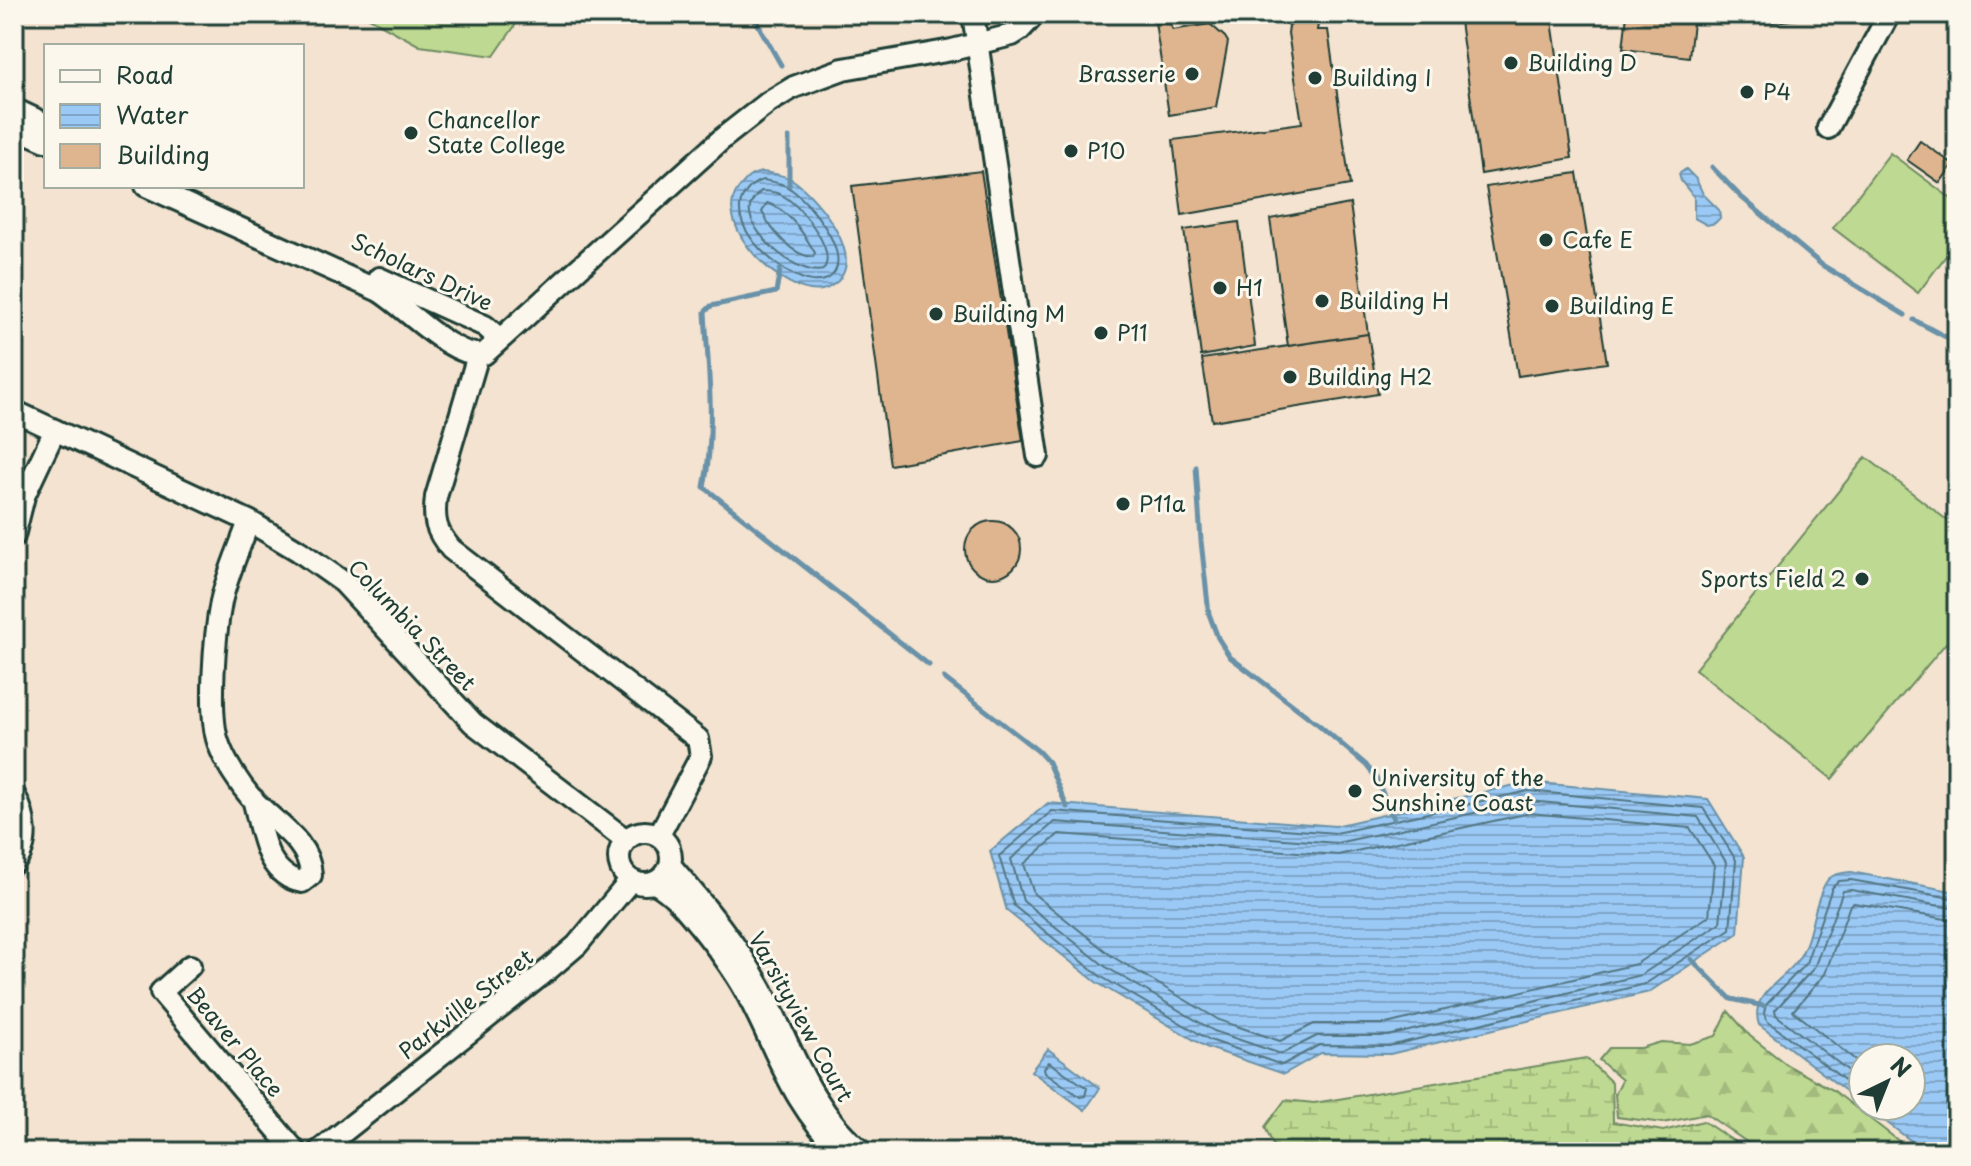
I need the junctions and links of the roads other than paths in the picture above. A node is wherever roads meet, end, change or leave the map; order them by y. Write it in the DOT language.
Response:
graph roads {
  1 [pos="973,14"];
  2 [pos="1035,14"];
  3 [pos="1889,14"];
  4 [pos="978,43"];
  5 [pos="14,109"];
  6 [pos="44,123"];
  7 [pos="14,127"];
  8 [pos="1828,128"];
  9 [pos="44,140"];
  10 [pos="150,188"];
  11 [pos="184,188"];
  12 [pos="495,342"];
  13 [pos="478,355"];
  14 [pos="14,411"];
  15 [pos="55,430"];
  16 [pos="1038,456"];
  17 [pos="249,521"];
  18 [pos="14,536"];
  19 [pos="14,794"];
  20 [pos="253,799"];
  21 [pos="659,835"];
  22 [pos="626,840"];
  23 [pos="14,863"];
  24 [pos="671,866"];
  25 [pos="631,880"];
  26 [pos="655,883"];
  27 [pos="190,966"];
  28 [pos="801,1088"];
  29 [pos="296,1152"];
  30 [pos="318,1152"];
  31 [pos="842,1152"];
  32 [pos="862,1152"];
  1 -- 4 [label="street"];
  2 -- 4 [label="street"];
  3 -- 8 [label="street"];
  4 -- 12 [label="street"];
  4 -- 16 [label="street"];
  5 -- 6 [label="street"];
  7 -- 9 [label="street"];
  10 -- 13 [label="street, Scholars Drive"];
  11 -- 12 [label="street, Scholars Drive"];
  12 -- 13 [label="street, Scholars Drive"];
  13 -- 21 [label="street"];
  14 -- 15 [label="street, Columbia Street"];
  15 -- 17 [label="street, Columbia Street"];
  15 -- 18 [label="street"];
  17 -- 20 [label="street"];
  17 -- 22 [label="street, Columbia Street"];
  19 -- 23 [label="street"];
  21 -- 22 [label="street"];
  21 -- 24 [label="street"];
  22 -- 25 [label="street"];
  24 -- 26 [label="street"];
  24 -- 28 [label="street, Varsityview Court"];
  25 -- 26 [label="street"];
  25 -- 30 [label="street, Parkville Street"];
  26 -- 28 [label="street, Varsityview Court"];
  27 -- 29 [label="street, Beaver Place"];
  28 -- 31 [label="street, Varsityview Court"];
  28 -- 32 [label="street, Varsityview Court"];
}
